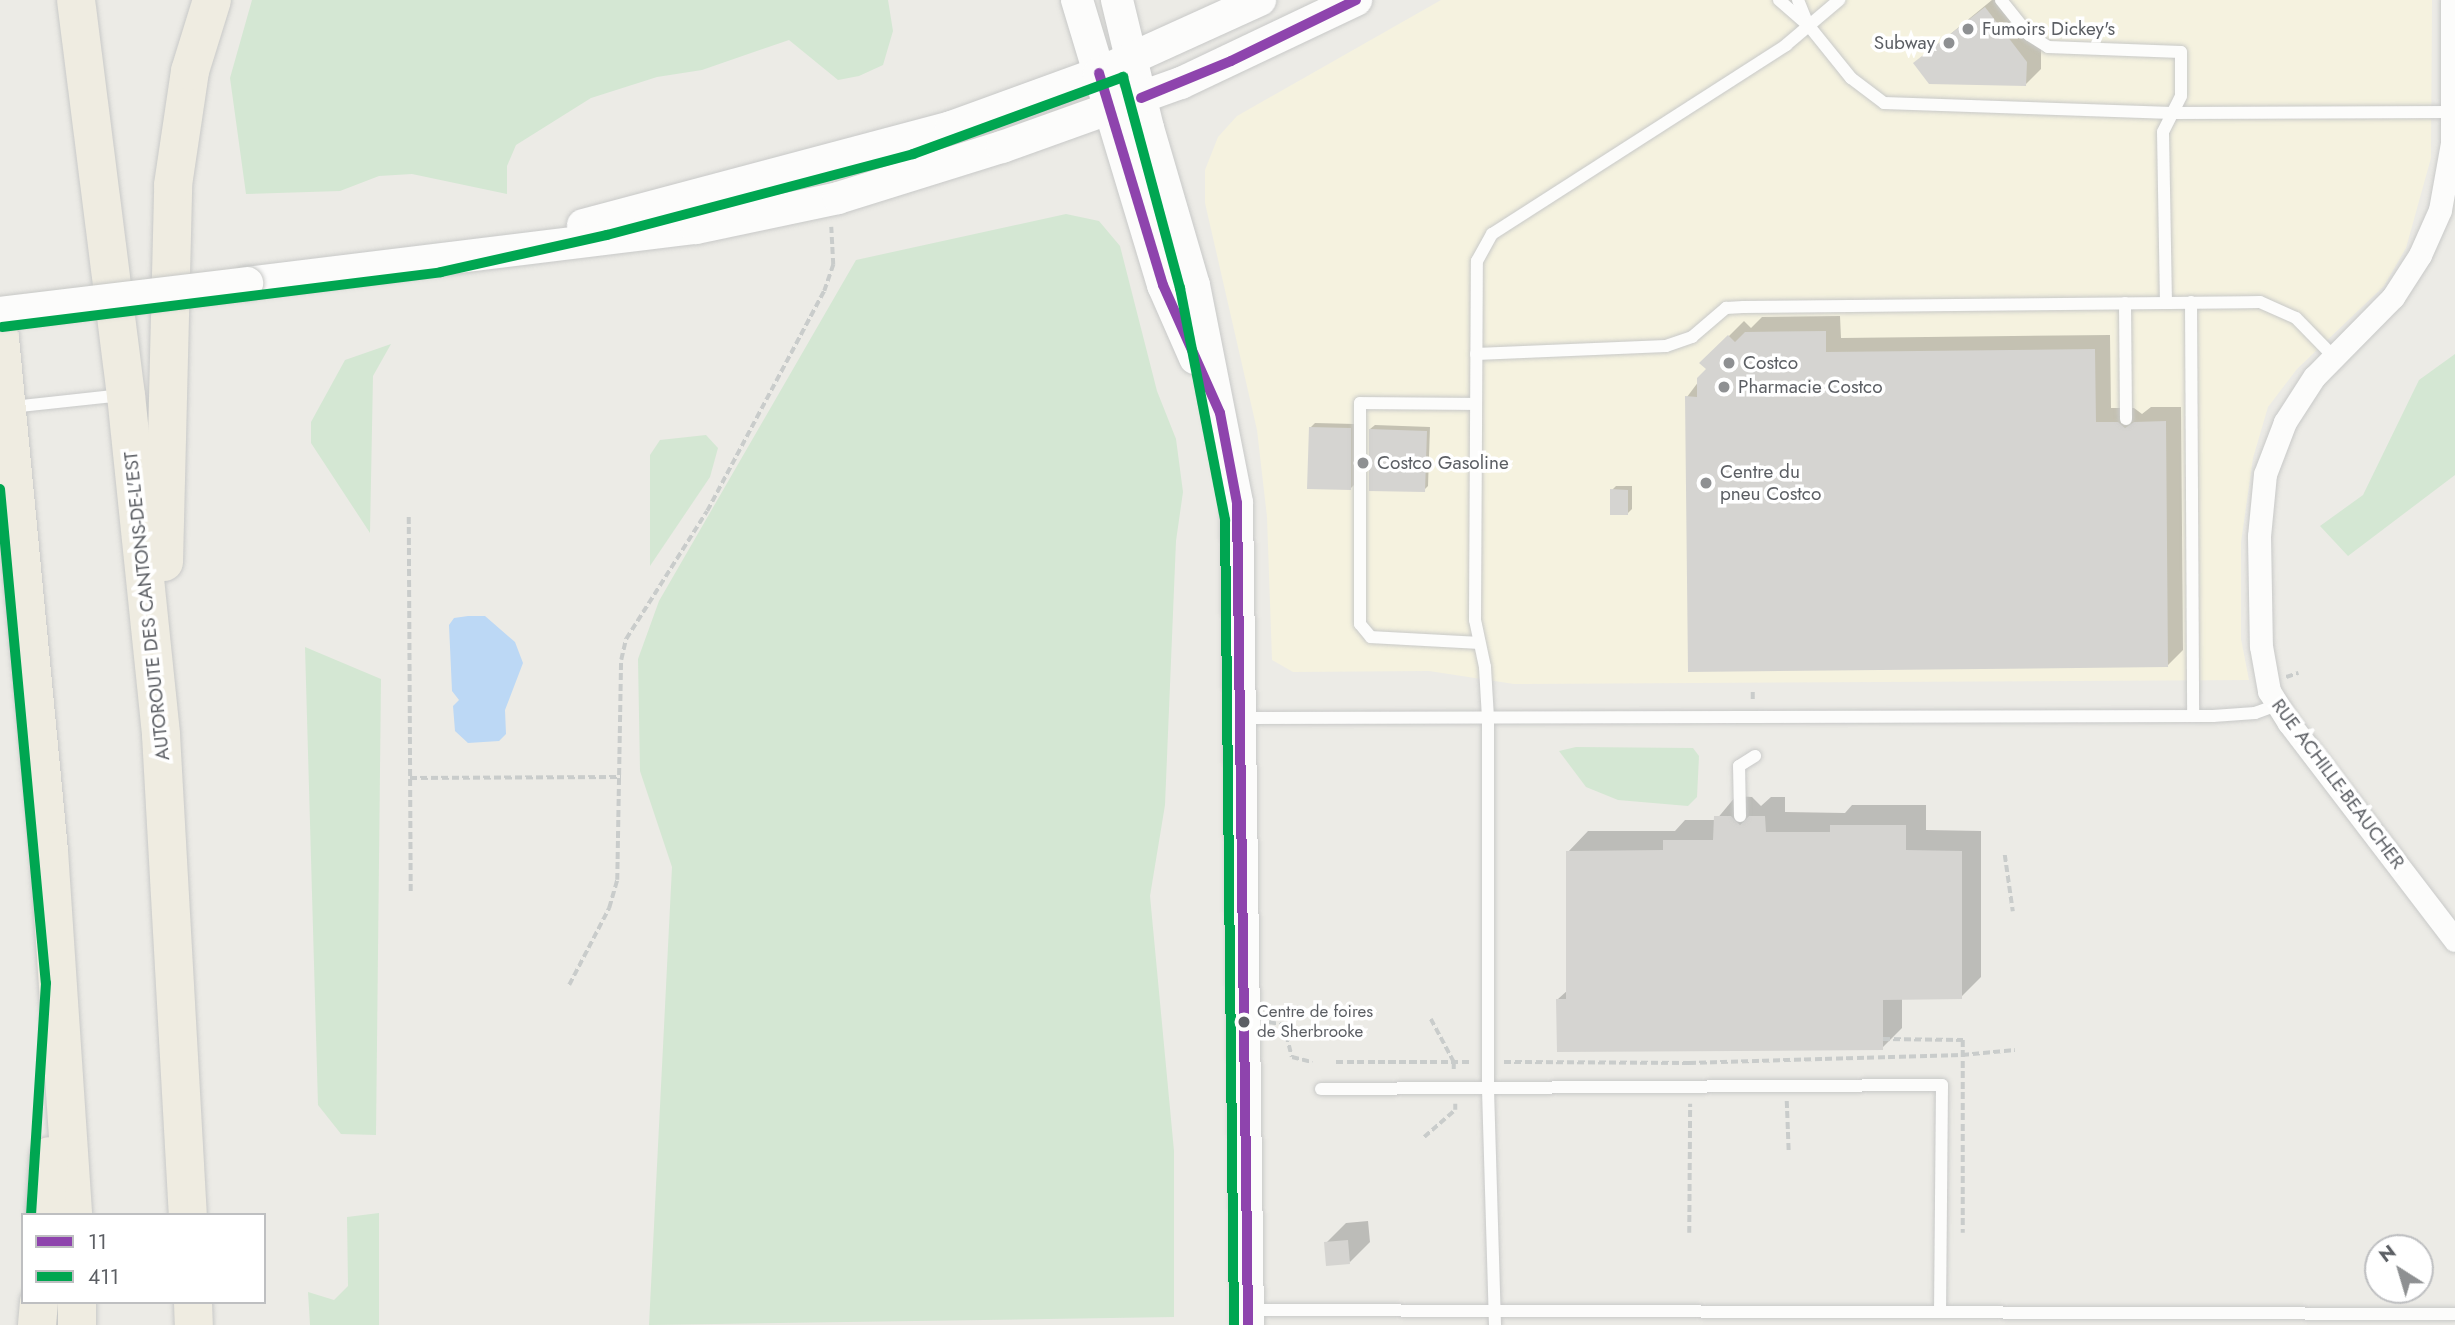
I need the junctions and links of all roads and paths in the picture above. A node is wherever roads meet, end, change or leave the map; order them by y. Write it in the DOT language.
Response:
graph roads {
  1 [pos="76,0"];
  2 [pos="212,0"];
  3 [pos="1077,0"];
  4 [pos="1116,0"];
  5 [pos="1260,0"];
  6 [pos="1356,0"];
  7 [pos="1779,0"];
  8 [pos="1798,0"];
  9 [pos="1839,0"];
  10 [pos="2001,0"];
  11 [pos="2452,0"];
  12 [pos="1809,26"];
  13 [pos="1132,59"];
  14 [pos="1099,73"];
  15 [pos="1141,98"];
  16 [pos="1110,109"];
  17 [pos="2453,112"];
  18 [pos="2172,114"];
  19 [pos="826,200"];
  20 [pos="438,258"];
  21 [pos="2191,302"];
  22 [pos="2125,303"];
  23 [pos="2166,303"];
  24 [pos="0,313"];
  25 [pos="0,338"];
  26 [pos="1476,354"];
  27 [pos="2334,357"];
  28 [pos="126,394"];
  29 [pos="1476,404"];
  30 [pos="8,408"];
  31 [pos="1220,413"];
  32 [pos="2126,419"];
  33 [pos="409,517"];
  34 [pos="1479,643"];
  35 [pos="2277,705"];
  36 [pos="2193,716"];
  37 [pos="1243,718"];
  38 [pos="1488,718"];
  39 [pos="160,735"];
  40 [pos="1755,756"];
  41 [pos="621,777"];
  42 [pos="410,778"];
  43 [pos="1740,816"];
  44 [pos="2005,855"];
  45 [pos="411,894"];
  46 [pos="2013,911"];
  47 [pos="2455,940"];
  48 [pos="60,983"];
  49 [pos="569,985"];
  50 [pos="1431,1019"];
  51 [pos="1273,1022"];
  52 [pos="1883,1040"];
  53 [pos="2015,1050"];
  54 [pos="1962,1055"];
  55 [pos="1786,1060"];
  56 [pos="1312,1062"];
  57 [pos="1336,1062"];
  58 [pos="1454,1062"];
  59 [pos="1488,1063"];
  60 [pos="1689,1063"];
  61 [pos="1787,1086"];
  62 [pos="1690,1087"];
  63 [pos="1488,1088"];
  64 [pos="1321,1089"];
  65 [pos="1789,1153"];
  66 [pos="45,1213"];
  67 [pos="73,1213"];
  68 [pos="188,1213"];
  69 [pos="1689,1233"];
  70 [pos="1963,1233"];
  71 [pos="39,1304"];
  72 [pos="77,1304"];
  73 [pos="193,1304"];
  74 [pos="1494,1308"];
  75 [pos="1940,1311"];
  76 [pos="2455,1314"];
  77 [pos="1248,1318"];
  78 [pos="37,1325"];
  79 [pos="78,1325"];
  80 [pos="194,1325"];
  81 [pos="1495,1325"];
  1 -- 28 [label="highway, AUTOROUTE DES CANTONS-DE-L'EST"];
  2 -- 39 [label="highway"];
  3 -- 14 [label="main road"];
  4 -- 13 [label="main road"];
  5 -- 13 [label="main road"];
  6 -- 15 [label="main road"];
  7 -- 12 [label="lane"];
  8 -- 12 [label="lane"];
  9 -- 12 [label="lane"];
  10 -- 18 [label="lane"];
  11 -- 17 [label="street, RUE ACHILLE-BEAUCHER"];
  12 -- 18 [label="lane"];
  12 -- 26 [label="lane"];
  13 -- 14 [label="main road"];
  13 -- 15 [label="main road"];
  14 -- 16 [label="main road"];
  14 -- 20 [label="main road"];
  15 -- 16 [label="main road"];
  15 -- 31 [label="main road"];
  16 -- 19 [label="main road"];
  16 -- 31 [label="main road"];
  17 -- 18 [label="lane"];
  17 -- 27 [label="street, RUE ACHILLE-BEAUCHER"];
  18 -- 23 [label="lane"];
  19 -- 20 [label="main road"];
  19 -- 41 [label="path"];
  20 -- 24 [label="main road, bridge"];
  21 -- 23 [label="lane"];
  21 -- 27 [label="lane"];
  21 -- 36 [label="lane"];
  22 -- 23 [label="lane"];
  22 -- 26 [label="lane"];
  22 -- 32 [label="lane"];
  25 -- 30 [label="highway"];
  26 -- 29 [label="lane"];
  27 -- 35 [label="street, RUE ACHILLE-BEAUCHER"];
  28 -- 30 [label="lane"];
  28 -- 39 [label="highway, AUTOROUTE DES CANTONS-DE-L'EST"];
  29 -- 34 [label="lane"];
  29 -- 34 [label="lane"];
  30 -- 48 [label="highway"];
  31 -- 37 [label="main road"];
  33 -- 42 [label="path"];
  34 -- 38 [label="lane"];
  35 -- 36 [label="lane"];
  35 -- 47 [label="street, RUE ACHILLE-BEAUCHER"];
  36 -- 38 [label="lane"];
  37 -- 38 [label="lane"];
  37 -- 77 [label="main road"];
  38 -- 59 [label="lane"];
  39 -- 68 [label="highway, AUTOROUTE DES CANTONS-DE-L'EST"];
  40 -- 43 [label="lane"];
  41 -- 42 [label="path"];
  41 -- 49 [label="path"];
  42 -- 45 [label="path"];
  44 -- 46 [label="path"];
  48 -- 66 [label="highway"];
  48 -- 67 [label="highway"];
  50 -- 58 [label="path"];
  51 -- 56 [label="path"];
  52 -- 54 [label="path"];
  53 -- 54 [label="path"];
  54 -- 55 [label="path"];
  54 -- 70 [label="path"];
  55 -- 60 [label="path"];
  55 -- 61 [label="path"];
  57 -- 58 [label="path"];
  58 -- 59 [label="path"];
  59 -- 60 [label="path"];
  59 -- 63 [label="lane"];
  60 -- 62 [label="path"];
  61 -- 62 [label="lane"];
  61 -- 65 [label="path"];
  61 -- 75 [label="lane"];
  62 -- 63 [label="lane"];
  62 -- 69 [label="path"];
  63 -- 64 [label="lane"];
  63 -- 74 [label="lane"];
  71 -- 78 [label="highway"];
  72 -- 79 [label="highway"];
  73 -- 80 [label="highway"];
  74 -- 75 [label="lane"];
  74 -- 77 [label="lane"];
  74 -- 81 [label="lane"];
  75 -- 76 [label="lane"];
}
